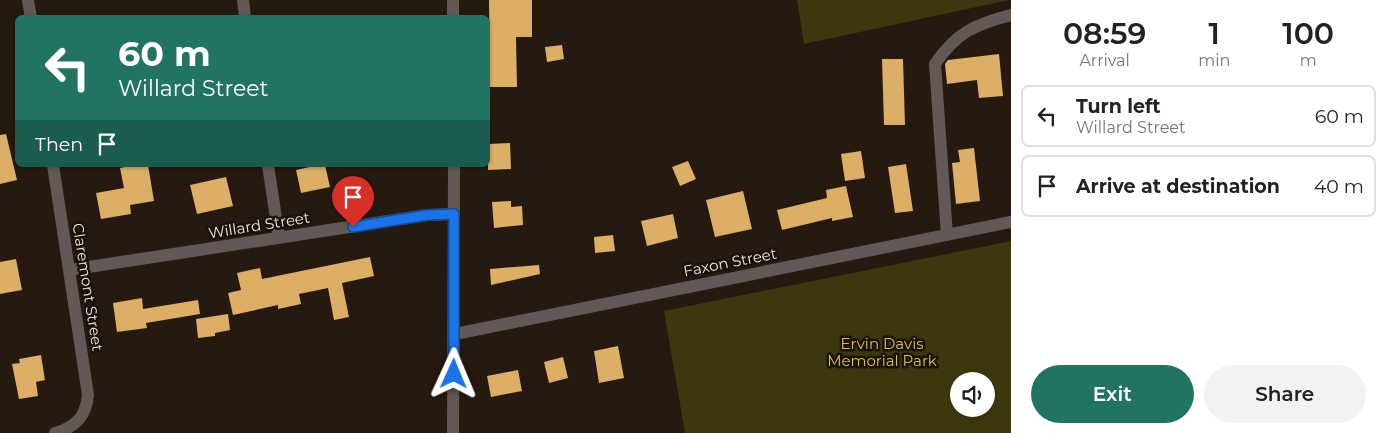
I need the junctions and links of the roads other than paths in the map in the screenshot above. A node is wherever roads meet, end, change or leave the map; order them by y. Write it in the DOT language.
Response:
graph roads {
  1 [pos="28,0"];
  2 [pos="242,0"];
  3 [pos="453,0"];
  4 [pos="30,15"];
  5 [pos="244,15"];
  6 [pos="453,15"];
  7 [pos="1011,15"];
  8 [pos="53,167"];
  9 [pos="268,167"];
  10 [pos="454,167"];
  11 [pos="454,214"];
  12 [pos="1011,222"];
  13 [pos="947,235"];
  14 [pos="279,238"];
  15 [pos="69,270"];
  16 [pos="455,334"];
  17 [pos="55,433"];
  18 [pos="454,433"];
  1 -- 4 [label="street"];
  2 -- 5 [label="street"];
  3 -- 6 [label="street"];
  7 -- 13 [label="street"];
  8 -- 15 [label="street, Claremont Street"];
  9 -- 14 [label="street"];
  10 -- 11 [label="street"];
  11 -- 14 [label="street, Willard Street"];
  11 -- 16 [label="street"];
  12 -- 13 [label="street, Faxon Street"];
  13 -- 16 [label="street, Faxon Street"];
  14 -- 15 [label="street, Willard Street"];
  15 -- 17 [label="street, Claremont Street"];
  16 -- 18 [label="street"];
}
